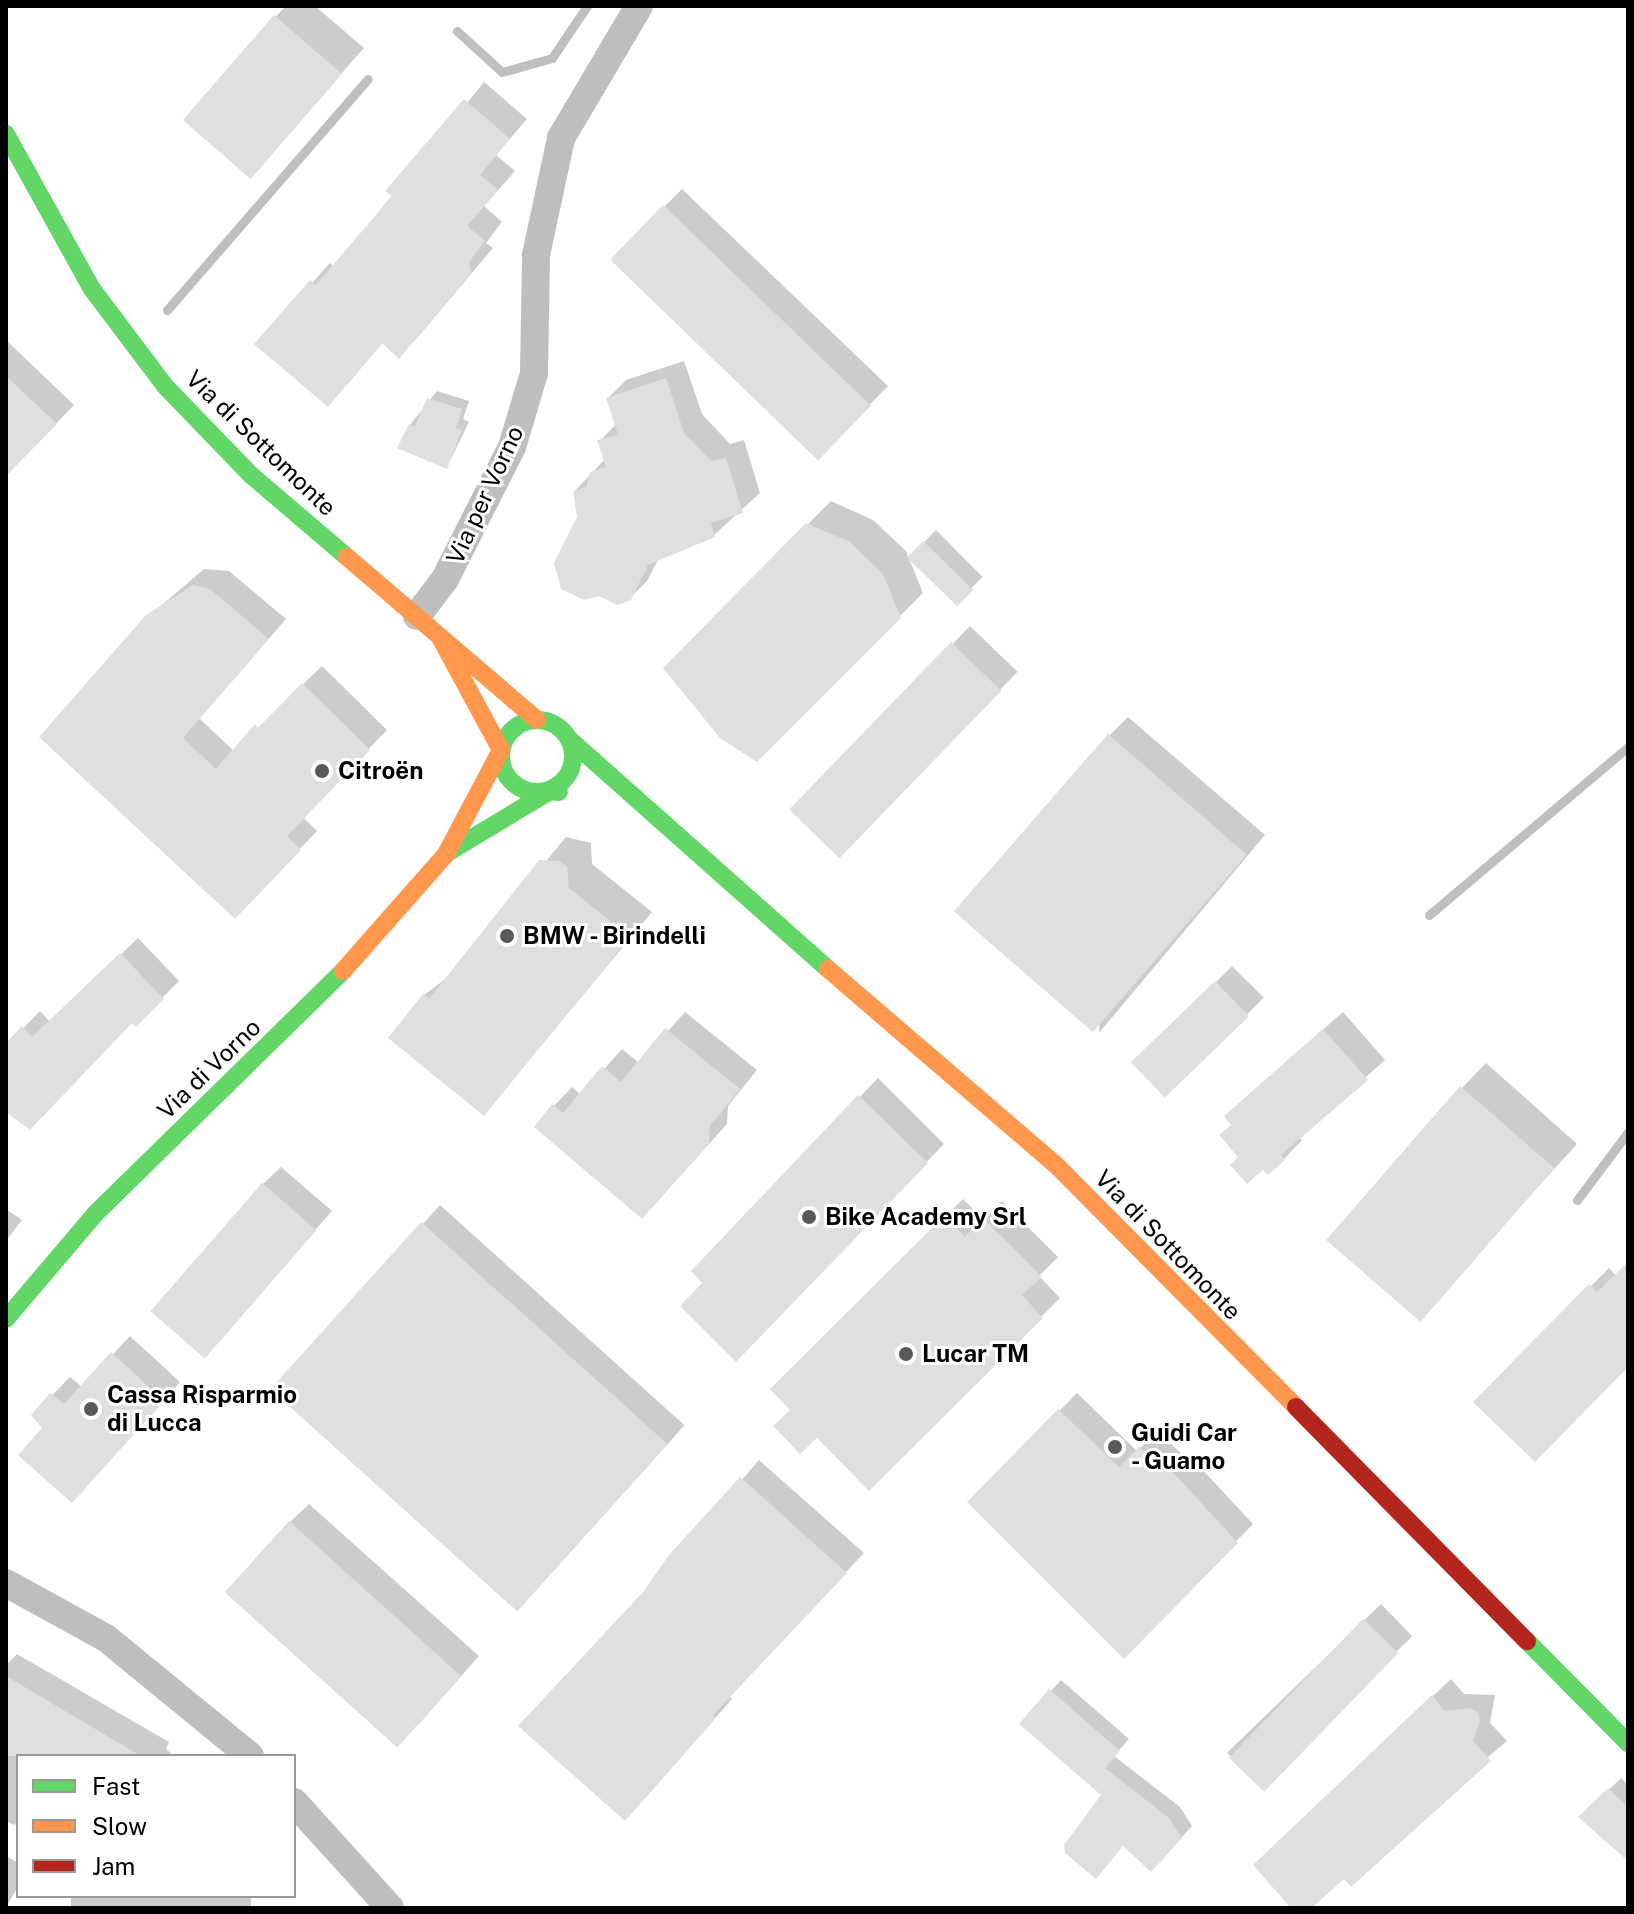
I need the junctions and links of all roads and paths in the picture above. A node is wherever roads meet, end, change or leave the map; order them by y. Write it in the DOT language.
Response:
graph roads {
  1 [pos="639,6"];
  2 [pos="6,134"];
  3 [pos="417,616"];
  4 [pos="440,637"];
  5 [pos="537,720"];
  6 [pos="569,739"];
  7 [pos="501,750"];
  8 [pos="550,791"];
  9 [pos="584,794"];
  10 [pos="608,799"];
  11 [pos="646,812"];
  12 [pos="446,854"];
  13 [pos="6,1319"];
  14 [pos="6,1583"];
  15 [pos="1628,1743"];
  16 [pos="248,1754"];
  17 [pos="296,1804"];
  18 [pos="390,1908"];
  1 -- 3 [label="street, Via per Vorno"];
  2 -- 3 [label="main road, Via di Sottomonte"];
  3 -- 4 [label="main road, Via di Sottomonte"];
  4 -- 5 [label="main road, Via di Sottomonte"];
  4 -- 7 [label="main road, Via di Sottomonte"];
  5 -- 6 [label="main road, Via di Sottomonte"];
  5 -- 7 [label="main road"];
  6 -- 8 [label="main road"];
  6 -- 11 [label="main road, Via di Sottomonte"];
  7 -- 8 [label="main road, Via di Sottomonte"];
  7 -- 12 [label="main road, Via di Vorno"];
  8 -- 9 [label="main road, Via di Sottomonte"];
  8 -- 12 [label="main road, Via di Vorno"];
  10 -- 11 [label="main road, Via di Sottomonte"];
  11 -- 15 [label="main road, Via di Sottomonte"];
  12 -- 13 [label="main road, Via di Vorno"];
  14 -- 16 [label="street"];
  17 -- 18 [label="street"];
}
